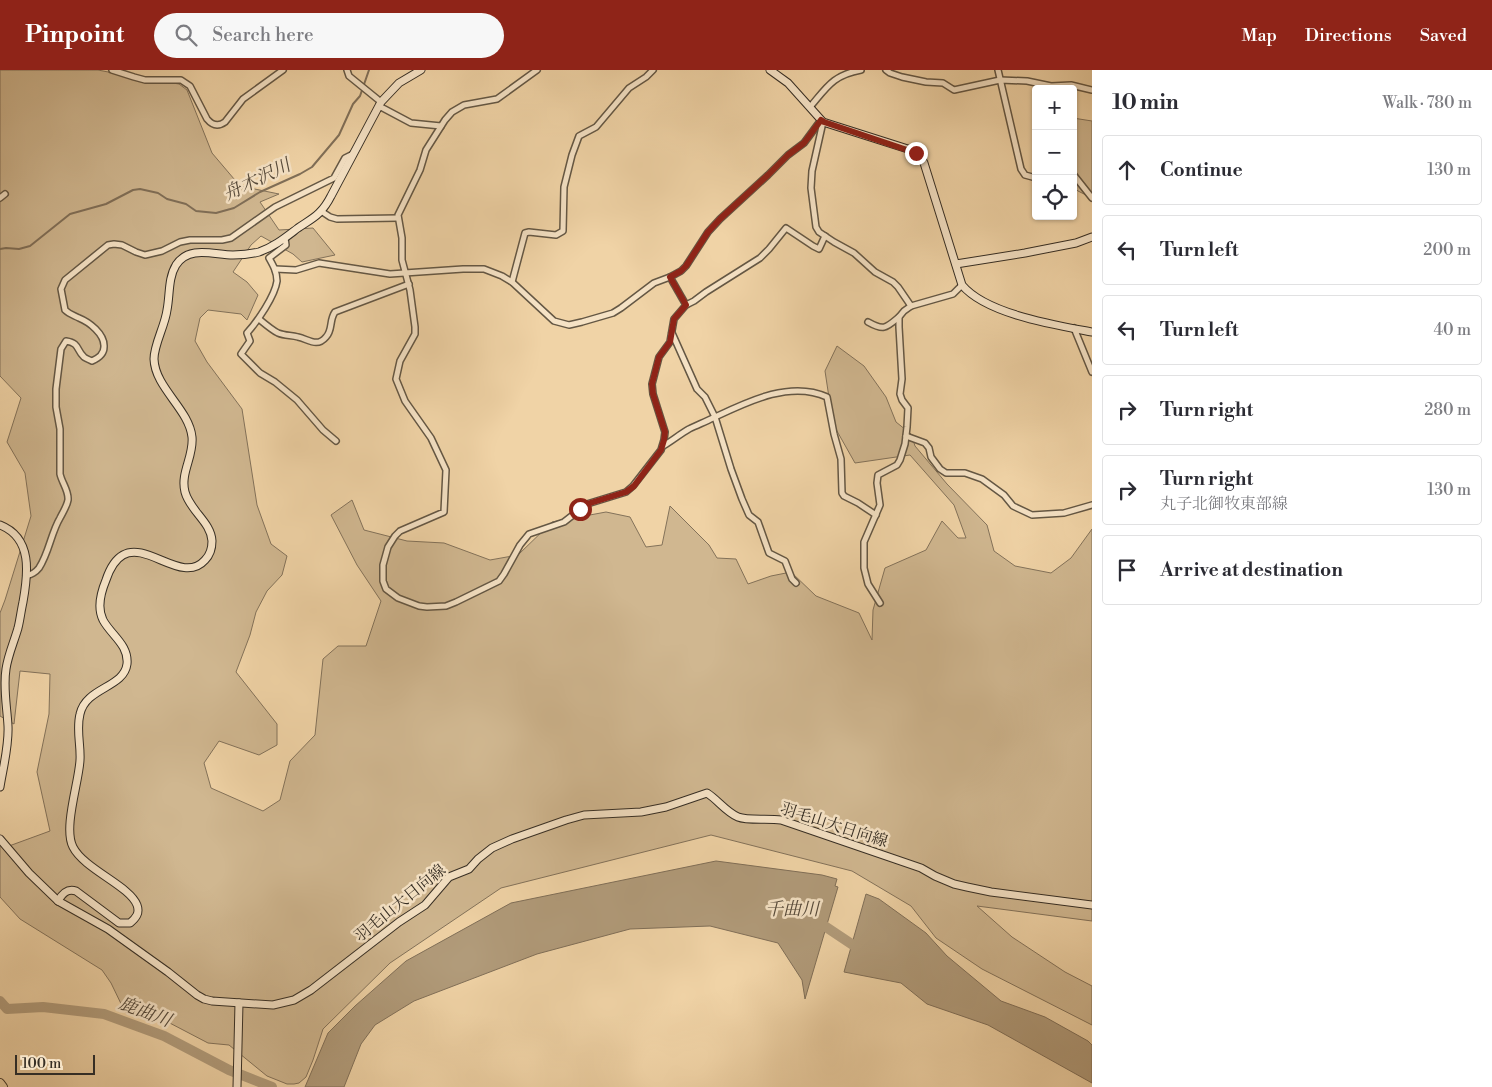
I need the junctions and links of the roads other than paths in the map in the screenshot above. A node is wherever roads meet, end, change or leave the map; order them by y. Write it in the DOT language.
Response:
graph roads {
  1 [pos="112,70"];
  2 [pos="283,70"];
  3 [pos="347,70"];
  4 [pos="421,70"];
  5 [pos="537,70"];
  6 [pos="653,70"];
  7 [pos="770,70"];
  8 [pos="861,70"];
  9 [pos="886,70"];
  10 [pos="998,70"];
  11 [pos="1000,80"];
  12 [pos="1092,90"];
  13 [pos="380,104"];
  14 [pos="810,107"];
  15 [pos="822,121"];
  16 [pos="441,126"];
  17 [pos="353,154"];
  18 [pos="1074,175"];
  19 [pos="1032,177"];
  20 [pos="5,194"];
  21 [pos="0,198"];
  22 [pos="1092,198"];
  23 [pos="321,210"];
  24 [pos="398,218"];
  25 [pos="825,236"];
  26 [pos="1092,237"];
  27 [pos="285,238"];
  28 [pos="956,264"];
  29 [pos="276,269"];
  30 [pos="406,272"];
  31 [pos="670,277"];
  32 [pos="512,282"];
  33 [pos="408,284"];
  34 [pos="962,285"];
  35 [pos="686,305"];
  36 [pos="911,306"];
  37 [pos="899,317"];
  38 [pos="259,319"];
  39 [pos="868,322"];
  40 [pos="1074,328"];
  41 [pos="1092,332"];
  42 [pos="672,333"];
  43 [pos="1092,372"];
  44 [pos="715,417"];
  45 [pos="906,436"];
  46 [pos="336,441"];
  47 [pos="663,446"];
  48 [pos="1092,505"];
  49 [pos="876,515"];
  50 [pos="0,525"];
  51 [pos="26,576"];
  52 [pos="796,583"];
  53 [pos="880,603"];
  54 [pos="3,746"];
  55 [pos="0,787"];
  56 [pos="0,838"];
  57 [pos="58,901"];
  58 [pos="1092,904"];
  59 [pos="239,1004"];
  60 [pos="0,1083"];
  61 [pos="3,1087"];
  62 [pos="237,1087"];
  1 -- 2 [label="street"];
  3 -- 13 [label="street"];
  4 -- 13 [label="main road"];
  5 -- 16 [label="street"];
  6 -- 32 [label="street"];
  7 -- 14 [label="main road"];
  8 -- 14 [label="street"];
  9 -- 11 [label="street"];
  10 -- 11 [label="street"];
  11 -- 12 [label="street"];
  11 -- 19 [label="street"];
  13 -- 16 [label="street"];
  13 -- 17 [label="main road"];
  14 -- 15 [label="main road"];
  15 -- 25 [label="street"];
  15 -- 28 [label="main road"];
  15 -- 31 [label="street"];
  16 -- 24 [label="street"];
  17 -- 23 [label="main road"];
  17 -- 51 [label="street"];
  18 -- 22 [label="street"];
  20 -- 21 [label="street"];
  23 -- 24 [label="street"];
  23 -- 27 [label="main road"];
  24 -- 30 [label="street"];
  25 -- 35 [label="street"];
  25 -- 36 [label="street"];
  26 -- 28 [label="main road"];
  27 -- 29 [label="street"];
  27 -- 57 [label="main road"];
  28 -- 34 [label="main road"];
  29 -- 30 [label="street"];
  29 -- 38 [label="street"];
  30 -- 32 [label="street"];
  30 -- 33 [label="street"];
  31 -- 32 [label="street"];
  31 -- 35 [label="street"];
  33 -- 38 [label="street"];
  33 -- 47 [label="street"];
  34 -- 36 [label="street"];
  34 -- 40 [label="main road"];
  35 -- 42 [label="street"];
  36 -- 37 [label="street"];
  37 -- 39 [label="street"];
  37 -- 45 [label="street"];
  38 -- 46 [label="street"];
  40 -- 41 [label="main road"];
  40 -- 43 [label="street"];
  42 -- 44 [label="street"];
  42 -- 47 [label="street"];
  44 -- 47 [label="street"];
  44 -- 49 [label="street"];
  44 -- 52 [label="street"];
  45 -- 48 [label="street"];
  45 -- 49 [label="street"];
  49 -- 53 [label="street"];
  50 -- 51 [label="main road"];
  51 -- 54 [label="main road"];
  54 -- 55 [label="main road"];
  56 -- 57 [label="main road, 羽毛山大日向線"];
  57 -- 59 [label="main road, 羽毛山大日向線"];
  58 -- 59 [label="main road, 羽毛山大日向線"];
  59 -- 62 [label="main road"];
  60 -- 61 [label="main road"];
}
